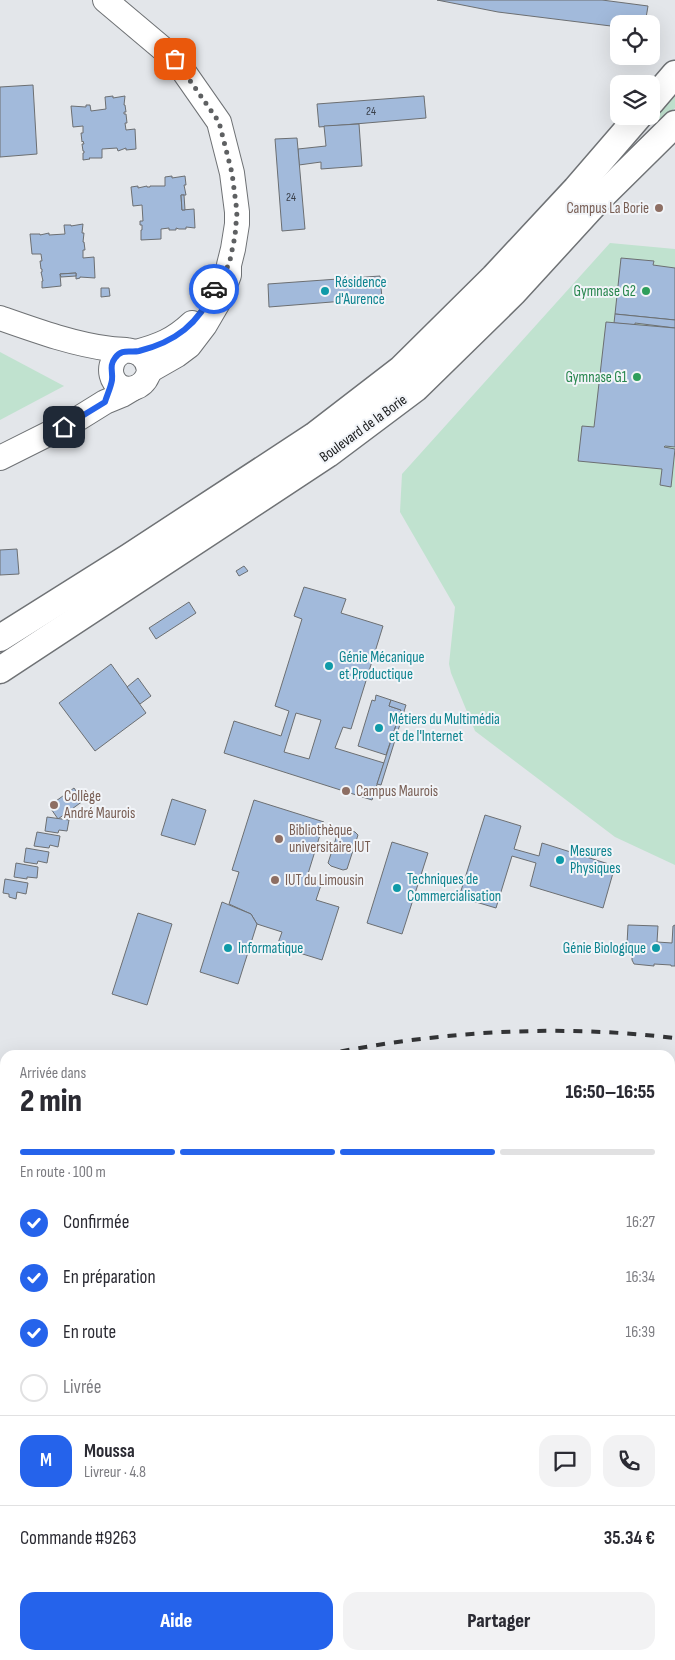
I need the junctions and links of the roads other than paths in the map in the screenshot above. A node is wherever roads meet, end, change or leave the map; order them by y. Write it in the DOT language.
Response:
graph roads {
  1 [pos="105,0"];
  2 [pos="675,74"];
  3 [pos="660,92"];
  4 [pos="675,124"];
  5 [pos="631,125"];
  6 [pos="229,265"];
  7 [pos="0,318"];
  8 [pos="123,367"];
  9 [pos="0,458"];
  10 [pos="0,638"];
  11 [pos="0,670"];
  1 -- 6 [label="street"];
  2 -- 3 [label="main road"];
  4 -- 11 [label="main road, Boulevard de la Borie"];
  5 -- 10 [label="main road, Boulevard de la Borie"];
  6 -- 8 [label="street"];
  6 -- 8 [label="street"];
  7 -- 8 [label="street"];
  8 -- 9 [label="street"];
}
